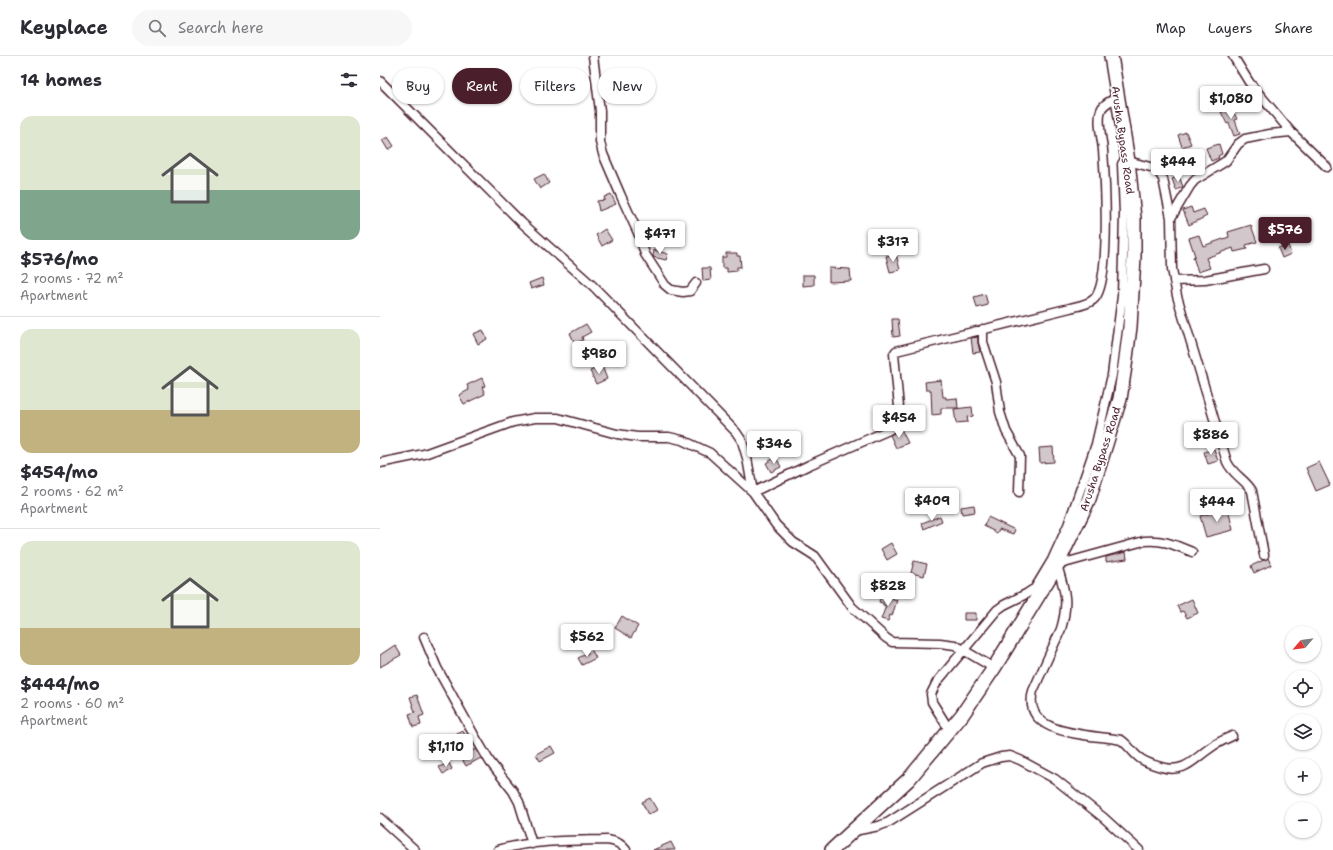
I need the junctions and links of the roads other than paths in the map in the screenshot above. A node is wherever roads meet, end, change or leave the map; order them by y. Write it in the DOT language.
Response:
graph roads {
  1 [pos="593,56"];
  2 [pos="1111,56"];
  3 [pos="1233,56"];
  4 [pos="380,82"];
  5 [pos="1117,97"];
  6 [pos="1291,132"];
  7 [pos="1128,160"];
  8 [pos="1327,167"];
  9 [pos="1171,218"];
  10 [pos="1264,269"];
  11 [pos="1174,281"];
  12 [pos="696,283"];
  13 [pos="983,329"];
  14 [pos="381,461"];
  15 [pos="753,492"];
  16 [pos="1019,492"];
  17 [pos="1192,552"];
  18 [pos="1264,555"];
  19 [pos="1057,565"];
  20 [pos="424,637"];
  21 [pos="963,649"];
  22 [pos="994,668"];
  23 [pos="950,731"];
  24 [pos="1232,736"];
  25 [pos="380,818"];
  26 [pos="853,831"];
  27 [pos="532,844"];
  28 [pos="415,850"];
  29 [pos="498,850"];
  30 [pos="626,850"];
  31 [pos="832,850"];
  32 [pos="1139,850"];
  1 -- 12 [label="street"];
  2 -- 5 [label="main road, Arusha Bypass Road"];
  3 -- 6 [label="street"];
  4 -- 15 [label="street"];
  5 -- 7 [label="main road, Arusha Bypass Road"];
  5 -- 13 [label="street"];
  6 -- 8 [label="street"];
  6 -- 9 [label="street"];
  7 -- 9 [label="street"];
  7 -- 19 [label="main road, Arusha Bypass Road"];
  7 -- 21 [label="street"];
  9 -- 11 [label="street"];
  10 -- 11 [label="street"];
  11 -- 18 [label="street"];
  13 -- 15 [label="street"];
  13 -- 16 [label="street"];
  14 -- 15 [label="street"];
  15 -- 21 [label="street"];
  17 -- 19 [label="street"];
  19 -- 22 [label="main road, Arusha Bypass Road"];
  19 -- 24 [label="street"];
  20 -- 27 [label="street"];
  21 -- 22 [label="street"];
  21 -- 23 [label="street"];
  22 -- 23 [label="main road, Arusha Bypass Road"];
  23 -- 26 [label="main road, Arusha Bypass Road"];
  25 -- 28 [label="street"];
  26 -- 31 [label="main road, Arusha Bypass Road"];
  26 -- 32 [label="street"];
  27 -- 29 [label="street"];
  27 -- 30 [label="street"];
}
